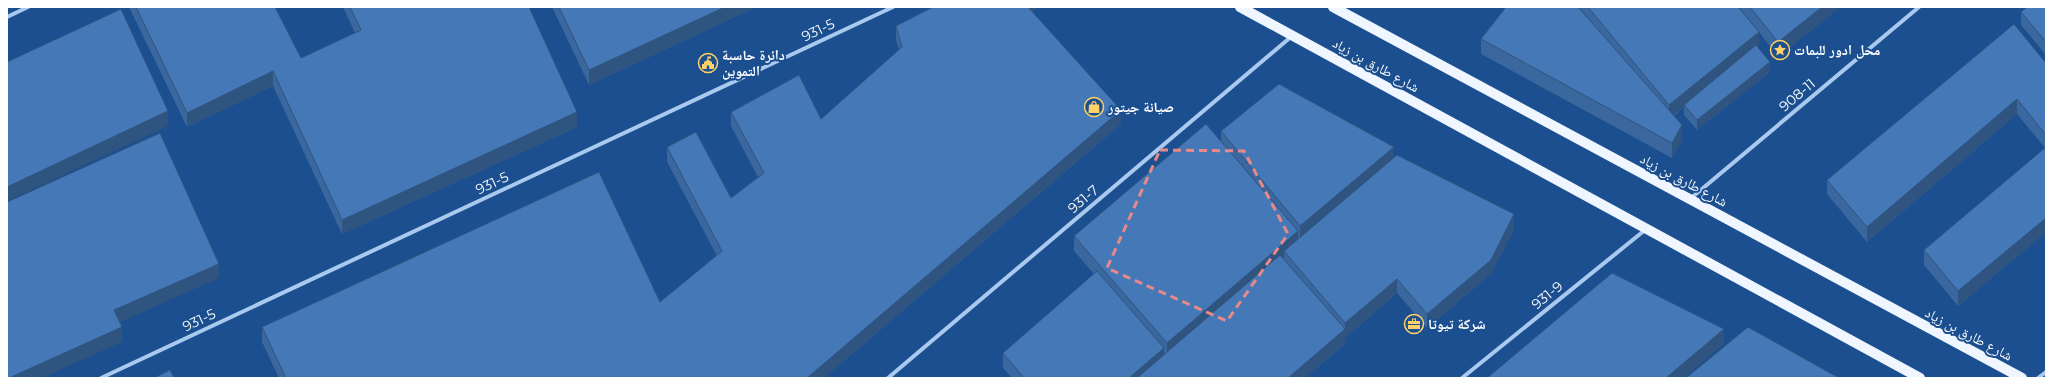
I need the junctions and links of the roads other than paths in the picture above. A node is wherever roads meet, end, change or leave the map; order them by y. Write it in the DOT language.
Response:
graph roads {
  1 [pos="28,7"];
  2 [pos="893,7"];
  3 [pos="1240,7"];
  4 [pos="1333,7"];
  5 [pos="1918,7"];
  6 [pos="7,17"];
  7 [pos="1292,36"];
  8 [pos="1689,199"];
  9 [pos="1646,229"];
  10 [pos="2046,372"];
  11 [pos="101,378"];
  12 [pos="888,378"];
  13 [pos="1462,378"];
  14 [pos="1920,378"];
  15 [pos="2022,378"];
  16 [pos="2038,378"];
  1 -- 6 [label="street"];
  2 -- 11 [label="street, 931-5"];
  3 -- 7 [label="main road, شارع طارق بن زياد"];
  4 -- 8 [label="main road, شارع طارق بن زياد"];
  5 -- 8 [label="street, 908-11"];
  7 -- 9 [label="main road, شارع طارق بن زياد"];
  7 -- 12 [label="street, 931-7"];
  8 -- 15 [label="main road, شارع طارق بن زياد"];
  9 -- 13 [label="street, 931-9"];
  9 -- 14 [label="main road, شارع طارق بن زياد"];
  10 -- 16 [label="street"];
}
